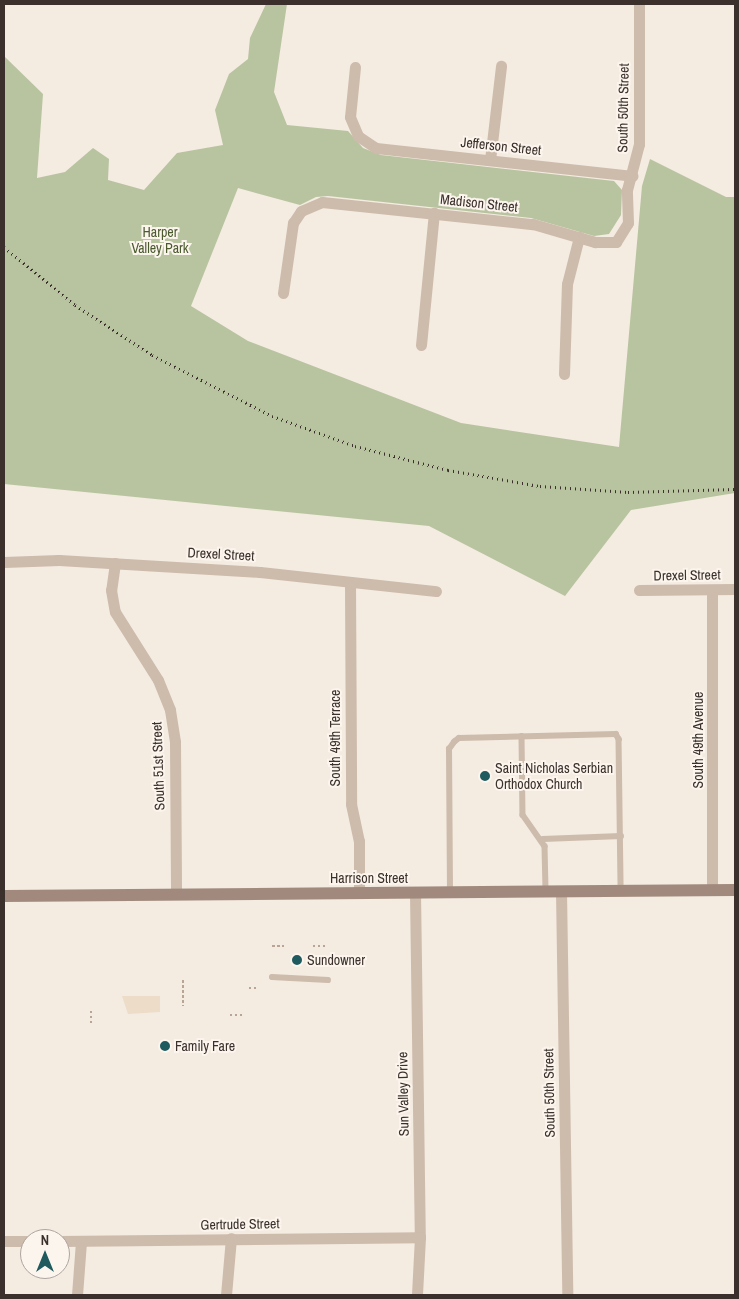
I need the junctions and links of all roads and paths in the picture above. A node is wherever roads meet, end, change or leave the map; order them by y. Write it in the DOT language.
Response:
graph roads {
  1 [pos="639,4"];
  2 [pos="502,66"];
  3 [pos="355,67"];
  4 [pos="490,160"];
  5 [pos="632,176"];
  6 [pos="434,214"];
  7 [pos="579,237"];
  8 [pos="619,239"];
  9 [pos="283,293"];
  10 [pos="421,345"];
  11 [pos="564,374"];
  12 [pos="4,562"];
  13 [pos="115,563"];
  14 [pos="350,582"];
  15 [pos="735,589"];
  16 [pos="638,590"];
  17 [pos="712,590"];
  18 [pos="436,591"];
  19 [pos="522,736"];
  20 [pos="621,836"];
  21 [pos="543,838"];
  22 [pos="712,890"];
  23 [pos="735,890"];
  24 [pos="546,891"];
  25 [pos="561,891"];
  26 [pos="621,891"];
  27 [pos="415,892"];
  28 [pos="450,892"];
  29 [pos="359,893"];
  30 [pos="176,894"];
  31 [pos="4,896"];
  32 [pos="272,946"];
  33 [pos="286,946"];
  34 [pos="313,946"];
  35 [pos="327,946"];
  36 [pos="272,977"];
  37 [pos="183,980"];
  38 [pos="328,980"];
  39 [pos="249,988"];
  40 [pos="258,988"];
  41 [pos="183,1006"];
  42 [pos="91,1011"];
  43 [pos="230,1015"];
  44 [pos="243,1015"];
  45 [pos="91,1023"];
  46 [pos="420,1237"];
  47 [pos="231,1238"];
  48 [pos="4,1241"];
  49 [pos="20,1241"];
  50 [pos="70,1241"];
  51 [pos="81,1242"];
  52 [pos="77,1295"];
  53 [pos="226,1295"];
  54 [pos="417,1295"];
  55 [pos="567,1295"];
  1 -- 5 [label="street, South 50th Street"];
  2 -- 4 [label="street"];
  3 -- 4 [label="street, Jefferson Street"];
  4 -- 5 [label="street, Jefferson Street"];
  5 -- 8 [label="street, South 50th Street"];
  6 -- 7 [label="street, Madison Street"];
  6 -- 9 [label="street, Madison Street"];
  6 -- 10 [label="street"];
  7 -- 8 [label="street, Madison Street"];
  7 -- 11 [label="street"];
  12 -- 13 [label="street, Drexel Street"];
  13 -- 14 [label="street, Drexel Street"];
  13 -- 30 [label="street, South 51st Street"];
  14 -- 18 [label="street, Drexel Street"];
  14 -- 29 [label="street, South 49th Terrace"];
  15 -- 17 [label="street, Drexel Street"];
  16 -- 17 [label="street, Drexel Street"];
  17 -- 22 [label="street, South 49th Avenue"];
  19 -- 20 [label="lane"];
  19 -- 21 [label="lane"];
  19 -- 28 [label="lane"];
  20 -- 21 [label="lane"];
  20 -- 26 [label="lane"];
  21 -- 24 [label="lane"];
  22 -- 23 [label="main road, Harrison Street"];
  22 -- 26 [label="main road, Harrison Street"];
  24 -- 25 [label="main road, Harrison Street"];
  24 -- 28 [label="main road, Harrison Street"];
  25 -- 26 [label="main road, Harrison Street"];
  25 -- 55 [label="street, South 50th Street"];
  27 -- 28 [label="main road, Harrison Street"];
  27 -- 29 [label="main road, Harrison Street"];
  27 -- 46 [label="street, Sun Valley Drive"];
  29 -- 30 [label="main road, Harrison Street"];
  30 -- 31 [label="main road, Harrison Street"];
  32 -- 33 [label="path"];
  34 -- 35 [label="path"];
  36 -- 38 [label="lane"];
  37 -- 41 [label="path"];
  39 -- 40 [label="path"];
  42 -- 45 [label="path"];
  43 -- 44 [label="path"];
  46 -- 47 [label="street, Gertrude Street"];
  46 -- 54 [label="street, Sun Valley Drive"];
  47 -- 51 [label="street, Gertrude Street"];
  47 -- 53 [label="street"];
  48 -- 49 [label="street"];
  50 -- 51 [label="street, Gertrude Street"];
  51 -- 52 [label="street"];
}
